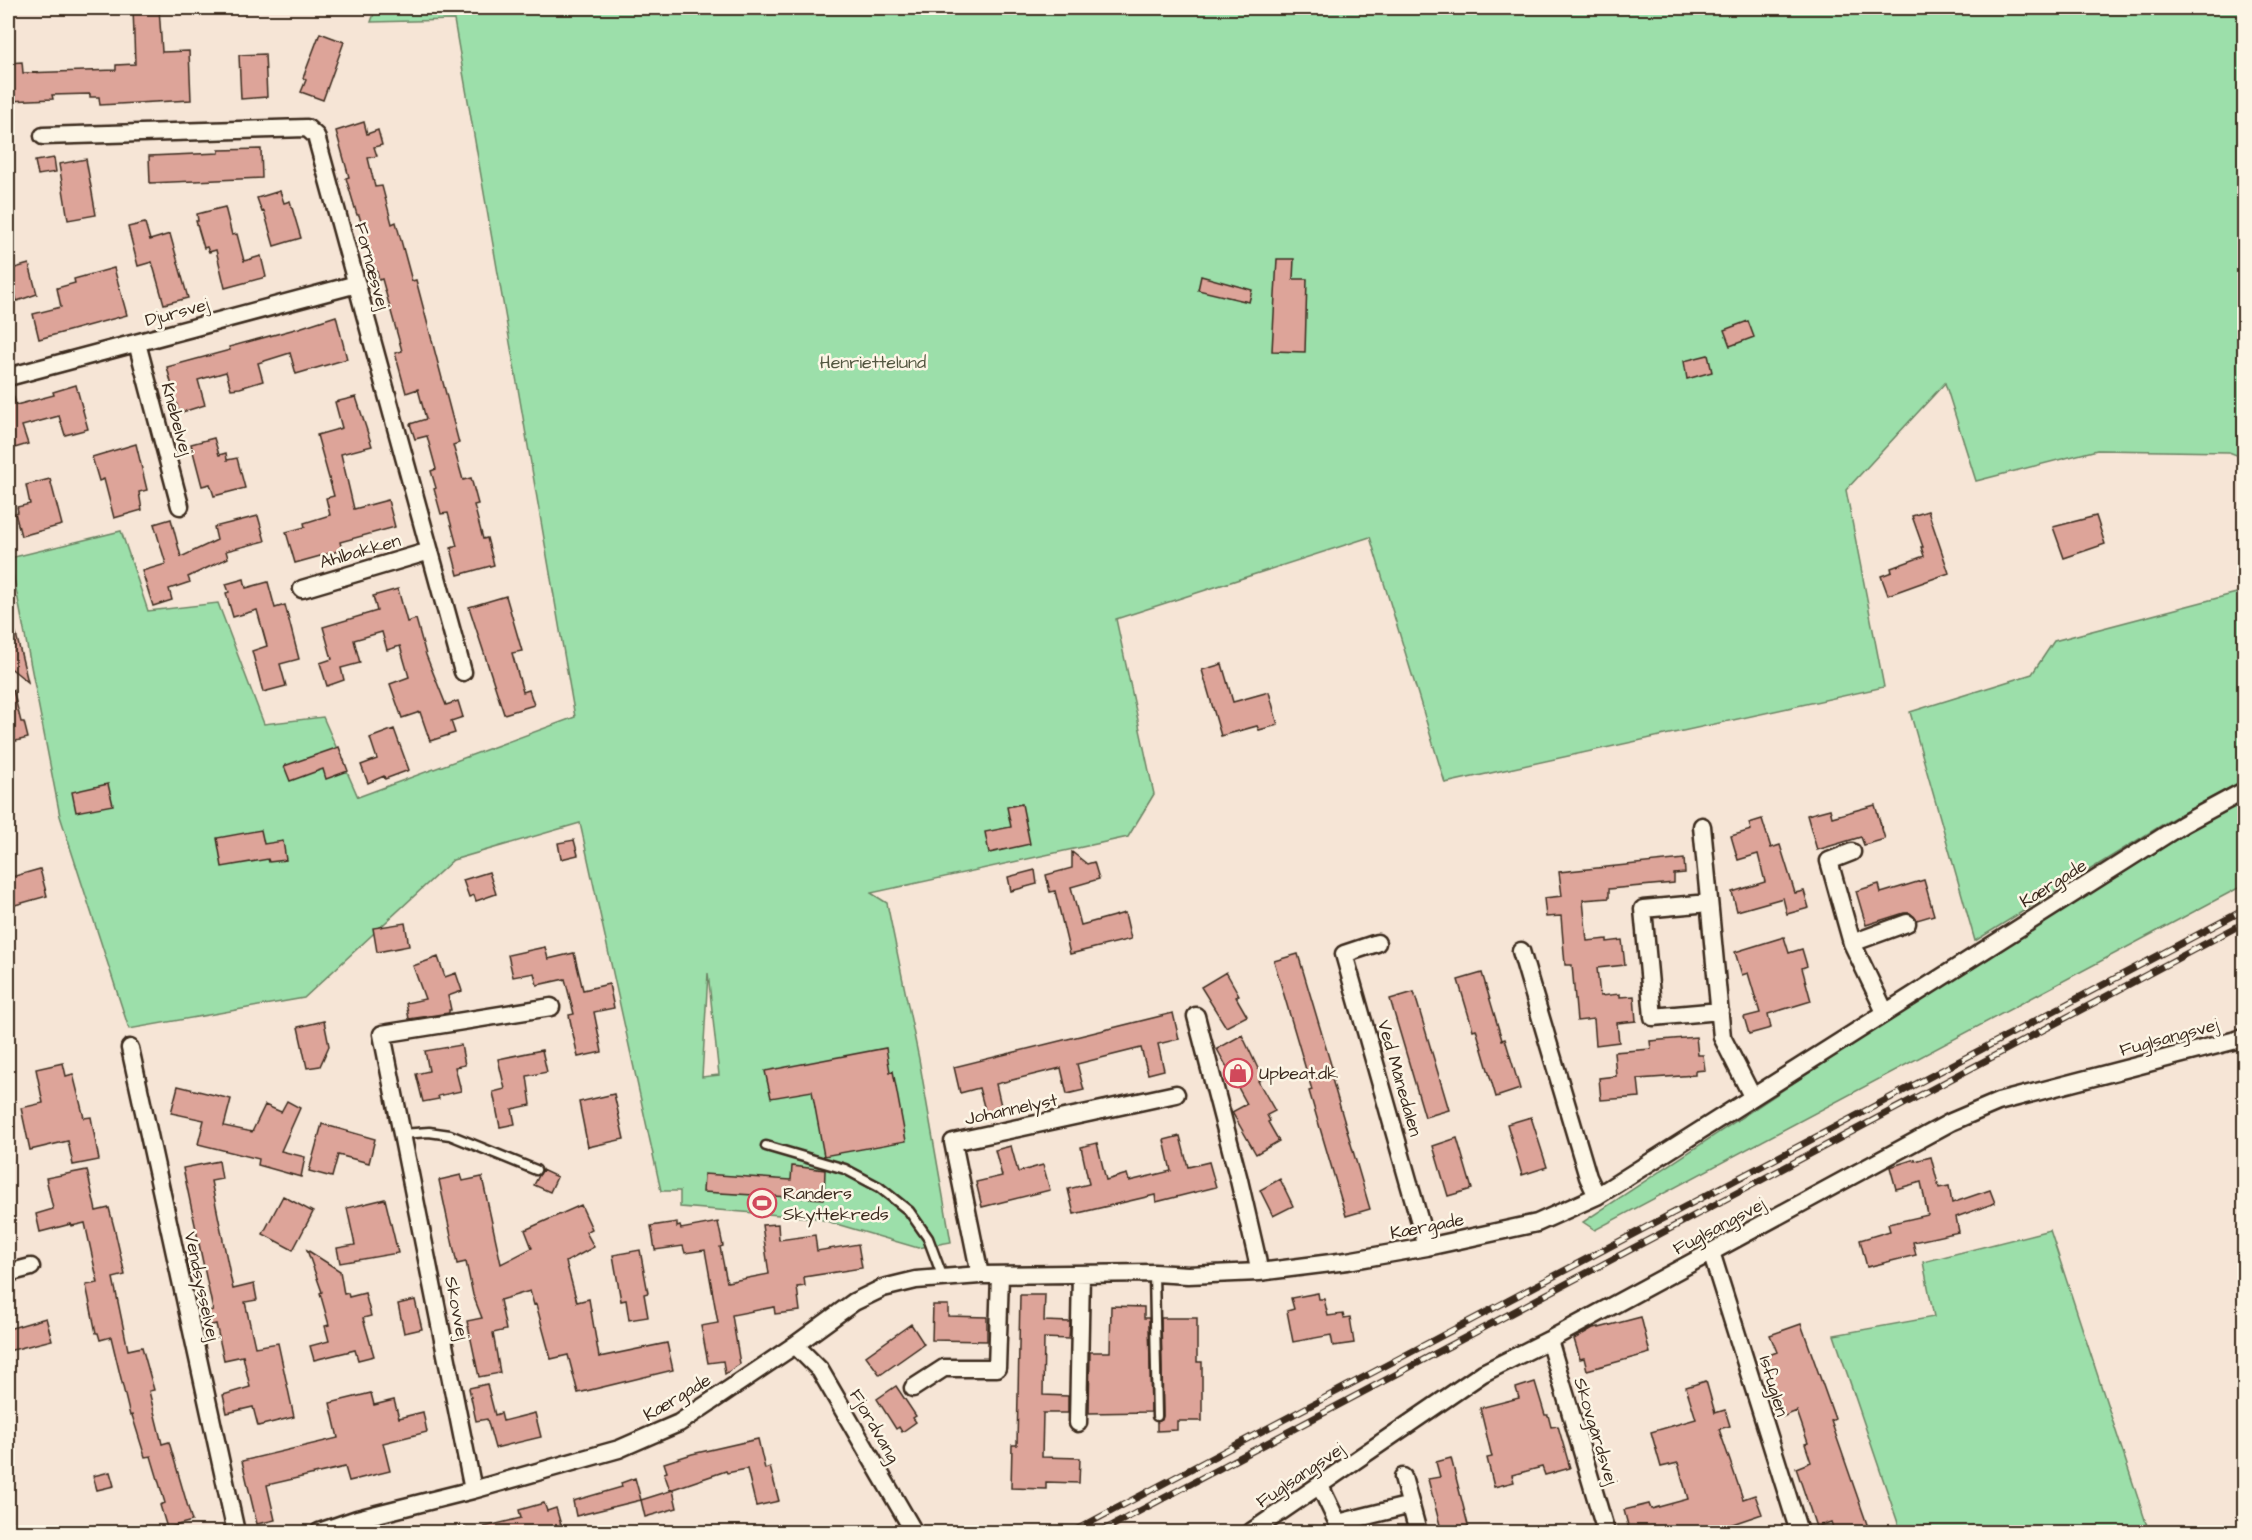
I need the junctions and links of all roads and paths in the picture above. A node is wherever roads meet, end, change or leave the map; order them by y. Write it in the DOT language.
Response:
graph roads {
  1 [pos="44,136"];
  2 [pos="357,284"];
  3 [pos="137,343"];
  4 [pos="8,377"];
  5 [pos="180,506"];
  6 [pos="430,551"];
  7 [pos="302,589"];
  8 [pos="463,672"];
  9 [pos="2244,791"];
  10 [pos="1702,826"];
  11 [pos="1852,852"];
  12 [pos="1709,903"];
  13 [pos="1907,923"];
  14 [pos="1377,943"];
  15 [pos="1852,943"];
  16 [pos="1521,951"];
  17 [pos="551,1007"];
  18 [pos="1720,1011"];
  19 [pos="1885,1012"];
  20 [pos="1196,1016"];
  21 [pos="2244,1038"];
  22 [pos="130,1048"];
  23 [pos="1176,1094"];
  24 [pos="1752,1096"];
  25 [pos="402,1134"];
  26 [pos="766,1146"];
  27 [pos="537,1170"];
  28 [pos="1597,1196"];
  29 [pos="1427,1247"];
  30 [pos="1711,1252"];
  31 [pos="31,1267"];
  32 [pos="1259,1272"];
  33 [pos="8,1273"];
  34 [pos="1154,1273"];
  35 [pos="1081,1274"];
  36 [pos="981,1275"];
  37 [pos="1000,1275"];
  38 [pos="944,1278"];
  39 [pos="1549,1340"];
  40 [pos="795,1345"];
  41 [pos="913,1388"];
  42 [pos="1157,1416"];
  43 [pos="1078,1423"];
  44 [pos="1403,1477"];
  45 [pos="1320,1486"];
  46 [pos="473,1490"];
  47 [pos="1410,1505"];
  48 [pos="1340,1528"];
  49 [pos="236,1533"];
  50 [pos="319,1533"];
  51 [pos="914,1533"];
  52 [pos="1251,1533"];
  53 [pos="1418,1533"];
  54 [pos="1606,1533"];
  55 [pos="1799,1533"];
  1 -- 2 [label="street, Fornæsvej"];
  2 -- 3 [label="street, Djursvej"];
  2 -- 6 [label="street, Fornæsvej"];
  3 -- 4 [label="street, Djursvej"];
  3 -- 5 [label="street, Knebelvej"];
  6 -- 7 [label="street, Ahlbakken"];
  6 -- 8 [label="street, Fornæsvej"];
  9 -- 19 [label="street, Kærgade"];
  10 -- 12 [label="street"];
  11 -- 15 [label="street"];
  12 -- 18 [label="street"];
  12 -- 18 [label="street"];
  13 -- 15 [label="street"];
  14 -- 29 [label="street, Ved Månedalen"];
  15 -- 19 [label="street"];
  16 -- 28 [label="street"];
  17 -- 25 [label="street, Skovvej"];
  18 -- 24 [label="street"];
  19 -- 24 [label="street, Kærgade"];
  20 -- 32 [label="street"];
  21 -- 30 [label="street, Fuglsangsvej"];
  22 -- 49 [label="street, Vendsysselvej"];
  23 -- 36 [label="street, Johannelyst"];
  24 -- 28 [label="street, Kærgade"];
  25 -- 27 [label="lane"];
  25 -- 46 [label="street, Skovvej"];
  26 -- 38 [label="lane"];
  28 -- 29 [label="street, Kærgade"];
  29 -- 32 [label="street, Kærgade"];
  30 -- 39 [label="street, Fuglsangsvej"];
  30 -- 55 [label="street, Isfuglen"];
  31 -- 33 [label="street"];
  32 -- 34 [label="street, Kærgade"];
  34 -- 35 [label="street, Kærgade"];
  34 -- 42 [label="lane"];
  35 -- 37 [label="street, Kærgade"];
  35 -- 43 [label="street"];
  36 -- 37 [label="street, Kærgade"];
  36 -- 38 [label="street, Kærgade"];
  37 -- 41 [label="street"];
  38 -- 40 [label="street, Kærgade"];
  39 -- 45 [label="street, Fuglsangsvej"];
  39 -- 54 [label="street, Skovgårdsvej"];
  40 -- 46 [label="street, Kærgade"];
  40 -- 51 [label="street, Fjordvang"];
  44 -- 47 [label="street"];
  45 -- 48 [label="street"];
  45 -- 52 [label="street, Fuglsangsvej"];
  46 -- 50 [label="street, Kærgade"];
  47 -- 48 [label="street"];
  47 -- 53 [label="street"];
}
